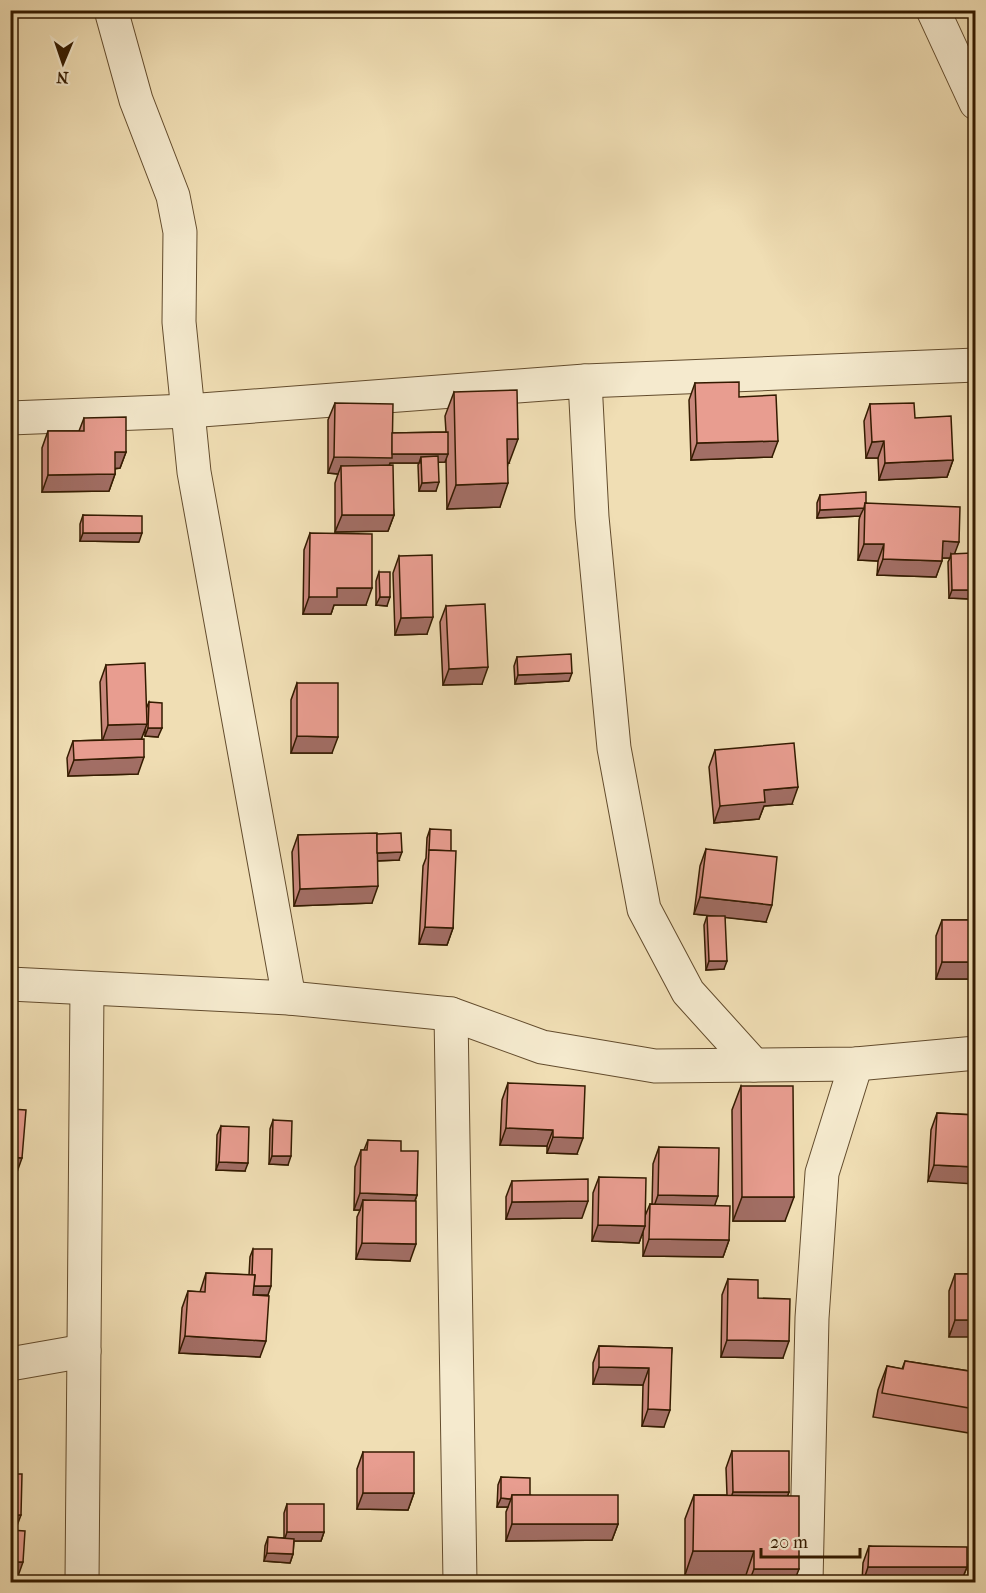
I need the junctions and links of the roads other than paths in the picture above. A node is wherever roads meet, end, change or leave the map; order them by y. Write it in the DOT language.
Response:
graph roads {
  1 [pos="111,10"];
  2 [pos="933,10"];
  3 [pos="975,103"];
  4 [pos="975,365"];
  5 [pos="585,381"];
  6 [pos="188,411"];
  7 [pos="10,418"];
  8 [pos="10,984"];
  9 [pos="87,990"];
  10 [pos="289,998"];
  11 [pos="451,1014"];
  12 [pos="975,1053"];
  13 [pos="856,1064"];
  14 [pos="754,1065"];
  15 [pos="84,1351"];
  16 [pos="10,1364"];
  17 [pos="82,1582"];
  18 [pos="460,1582"];
  19 [pos="806,1582"];
  1 -- 6 [label="street"];
  2 -- 3 [label="street"];
  4 -- 5 [label="street"];
  5 -- 6 [label="street"];
  5 -- 14 [label="street"];
  6 -- 7 [label="street"];
  6 -- 10 [label="street"];
  8 -- 9 [label="street"];
  9 -- 10 [label="street"];
  9 -- 15 [label="street"];
  10 -- 11 [label="street"];
  11 -- 14 [label="street"];
  11 -- 18 [label="street"];
  12 -- 13 [label="street"];
  13 -- 14 [label="street"];
  13 -- 19 [label="street"];
  15 -- 16 [label="street"];
  15 -- 17 [label="street"];
}
